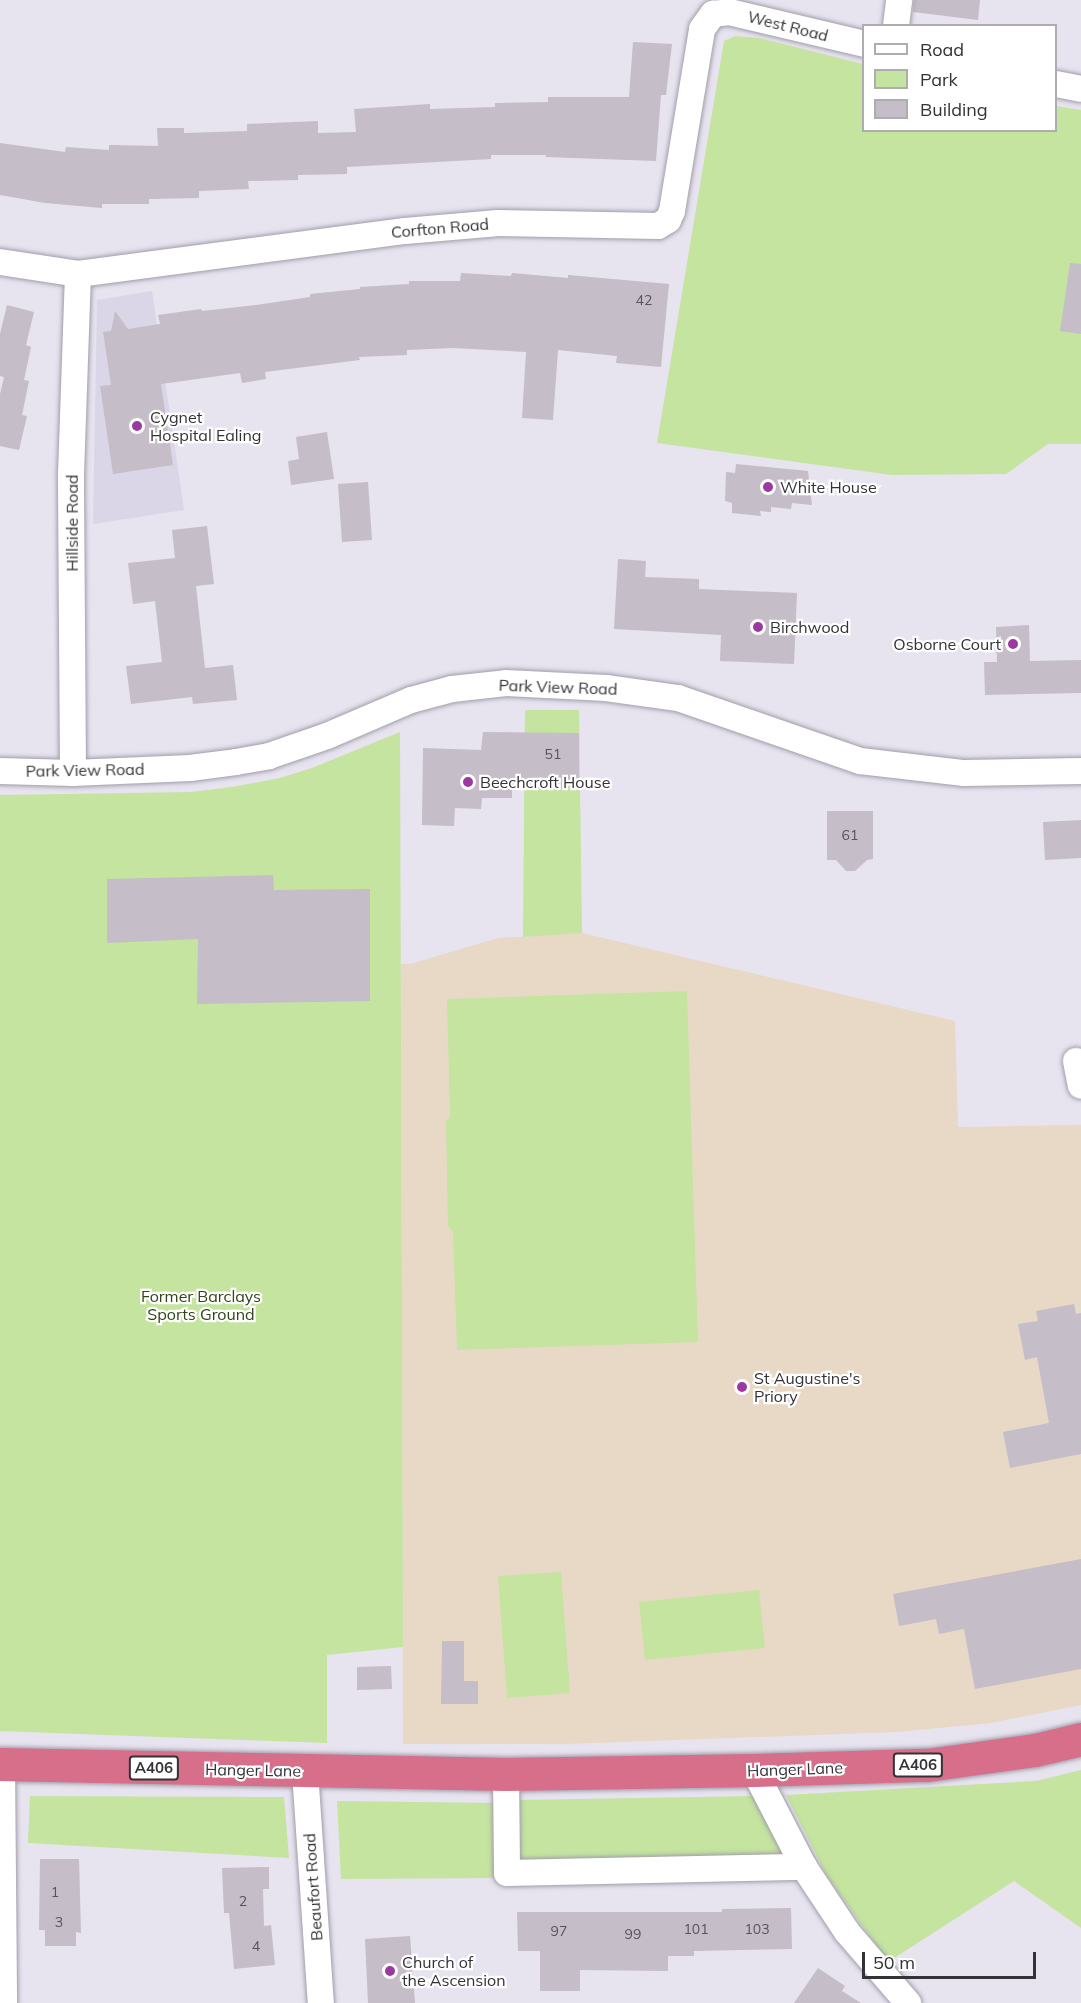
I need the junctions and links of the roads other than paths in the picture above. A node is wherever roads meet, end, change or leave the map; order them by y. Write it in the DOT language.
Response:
graph roads {
  1 [pos="899,0"];
  2 [pos="713,14"];
  3 [pos="896,24"];
  4 [pos="862,44"];
  5 [pos="1057,84"];
  6 [pos="1081,89"];
  7 [pos="0,262"];
  8 [pos="78,274"];
  9 [pos="0,771"];
  10 [pos="1081,771"];
  11 [pos="73,773"];
  12 [pos="1076,1061"];
  13 [pos="1081,1086"];
  14 [pos="1081,1739"];
  15 [pos="1,1764"];
  16 [pos="754,1770"];
  17 [pos="305,1771"];
  18 [pos="506,1774"];
  19 [pos="804,1867"];
  20 [pos="4,2003"];
  21 [pos="321,2003"];
  22 [pos="908,2003"];
  1 -- 3 [label="street"];
  2 -- 4 [label="street, West Road"];
  2 -- 8 [label="street, Corfton Road"];
  5 -- 6 [label="street"];
  7 -- 8 [label="street, Corfton Road"];
  8 -- 11 [label="street, Hillside Road"];
  9 -- 11 [label="street, Park View Road"];
  10 -- 11 [label="street, Park View Road"];
  12 -- 13 [label="street"];
  14 -- 16 [label="highway, Hanger Lane / A406"];
  15 -- 17 [label="highway, Hanger Lane / A406"];
  15 -- 20 [label="street"];
  16 -- 18 [label="highway, Hanger Lane / A406"];
  16 -- 19 [label="street"];
  17 -- 18 [label="highway, Hanger Lane / A406"];
  17 -- 21 [label="street, Beaufort Road"];
  18 -- 19 [label="street"];
  19 -- 22 [label="street"];
}
